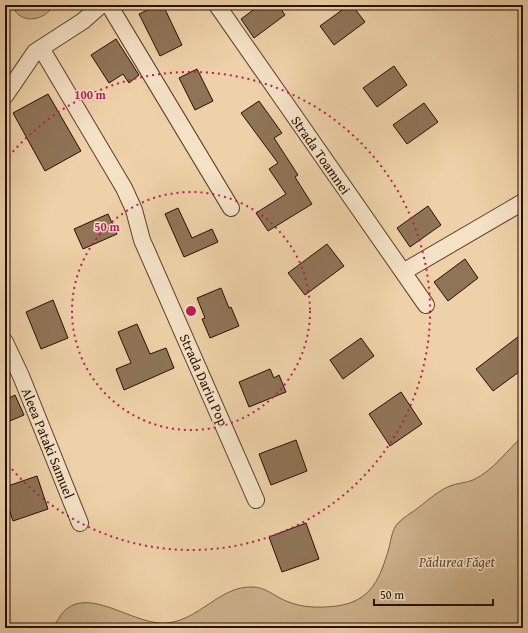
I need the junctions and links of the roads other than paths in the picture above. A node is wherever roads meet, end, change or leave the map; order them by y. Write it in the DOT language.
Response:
graph roads {
  1 [pos="101,5"];
  2 [pos="109,5"];
  3 [pos="217,5"];
  4 [pos="41,48"];
  5 [pos="5,96"];
  6 [pos="523,202"];
  7 [pos="231,208"];
  8 [pos="403,272"];
  9 [pos="426,305"];
  10 [pos="5,342"];
  11 [pos="256,500"];
  12 [pos="80,523"];
  1 -- 4 [label="street"];
  2 -- 7 [label="street"];
  3 -- 8 [label="street, Strada Toamnei"];
  4 -- 5 [label="street"];
  4 -- 11 [label="street, Strada Dariu Pop"];
  6 -- 8 [label="street"];
  8 -- 9 [label="street, Strada Toamnei"];
  10 -- 12 [label="street, Aleea Pataki Samuel"];
}
